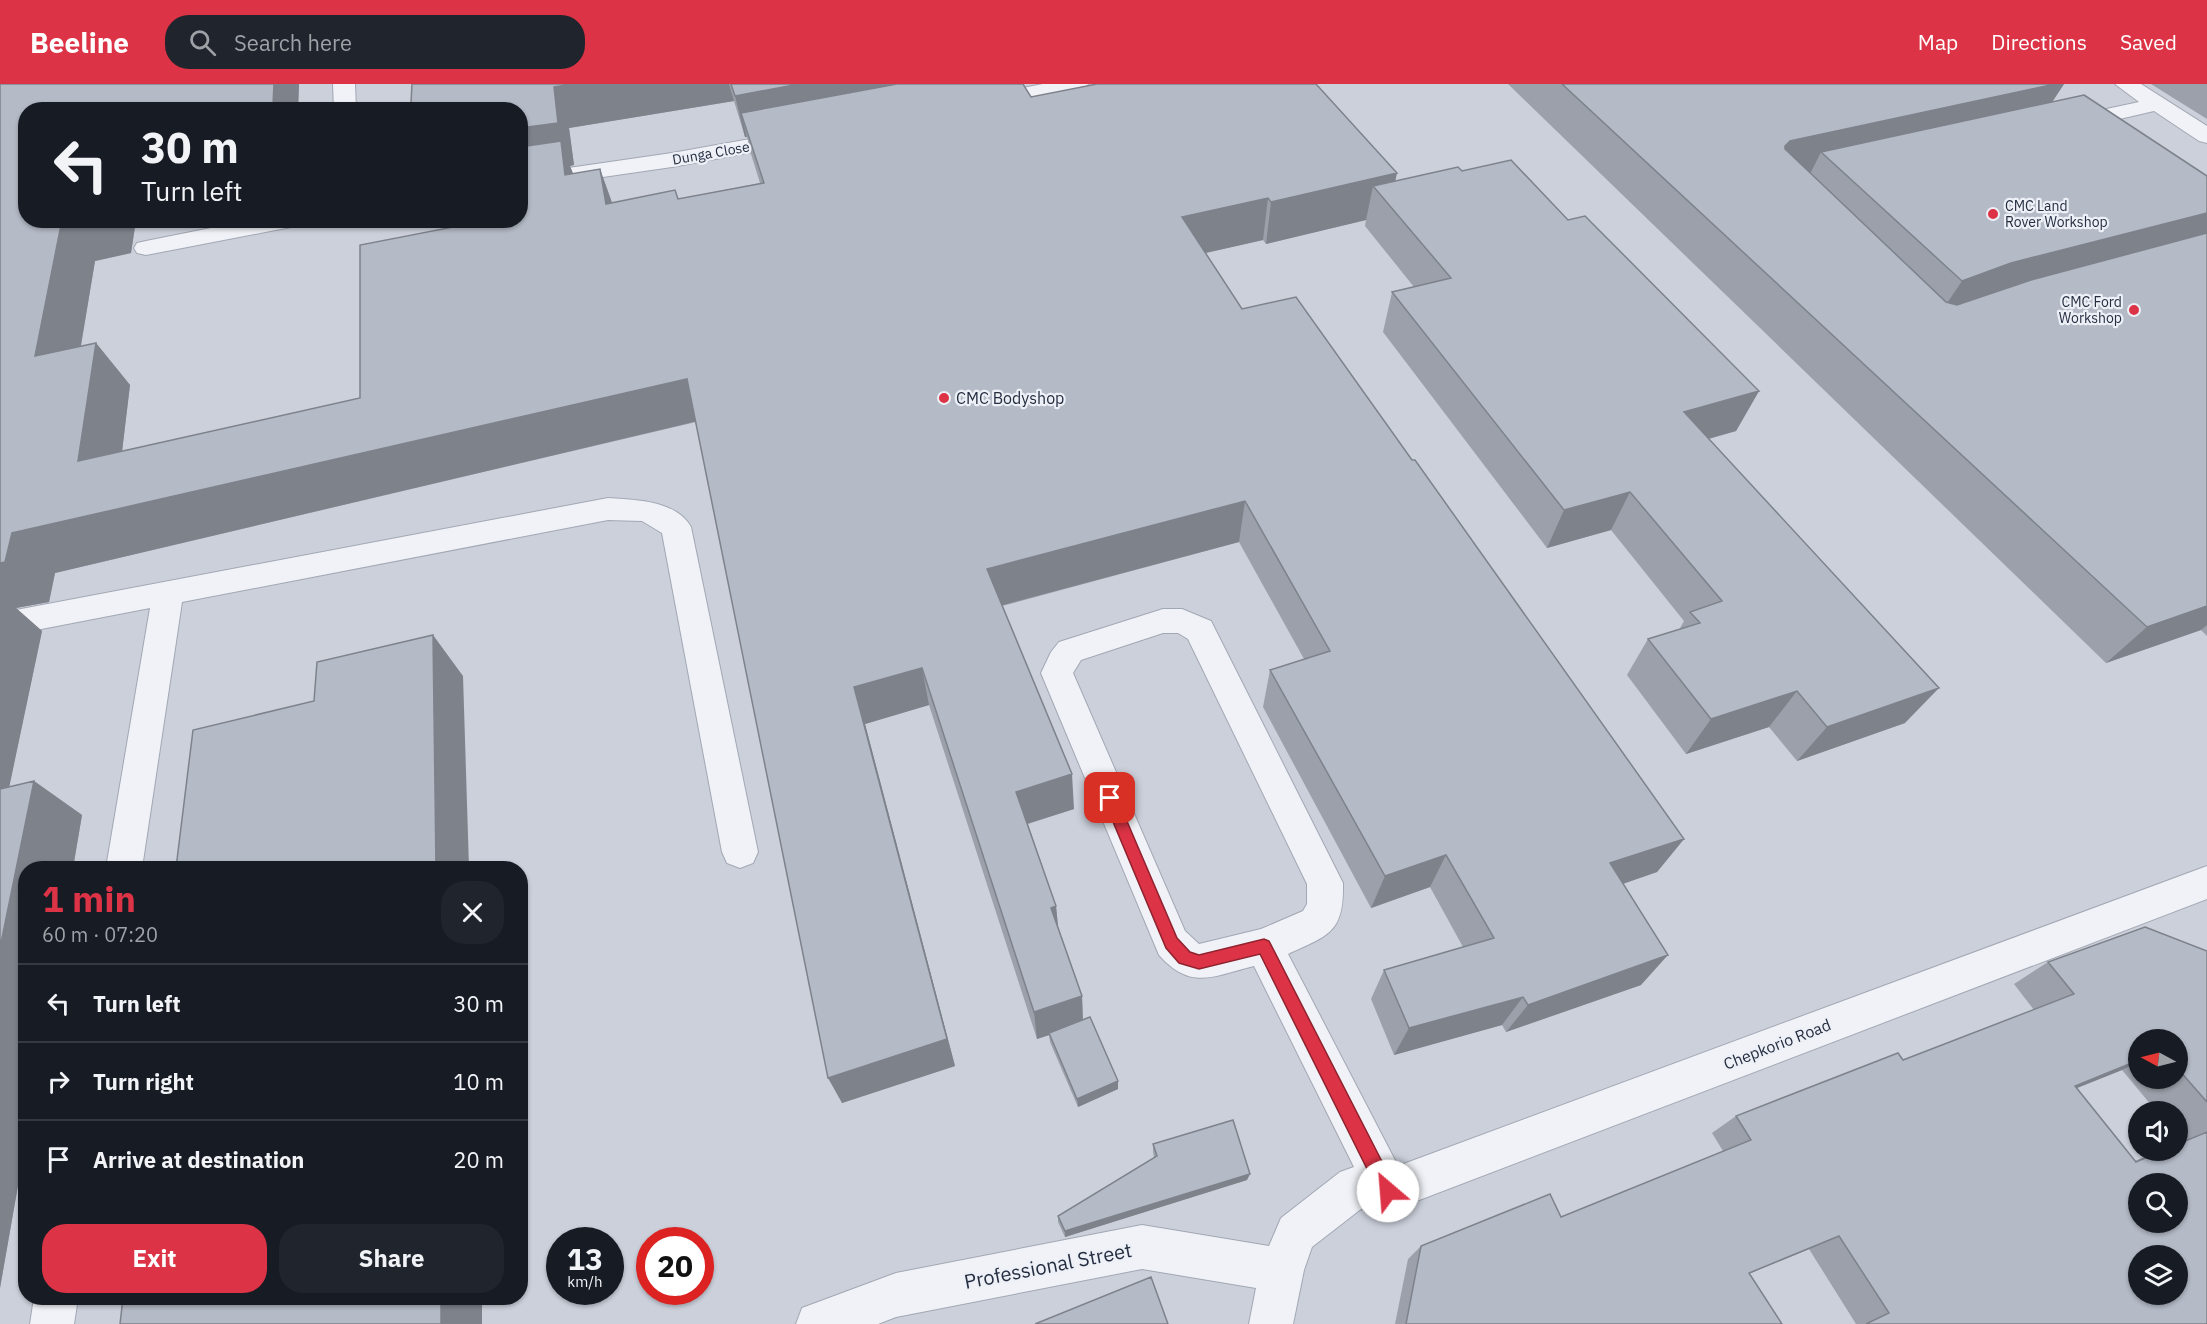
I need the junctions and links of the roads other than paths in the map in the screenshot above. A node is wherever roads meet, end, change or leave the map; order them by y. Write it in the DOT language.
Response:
graph roads {
  1 [pos="344,84"];
  2 [pos="1077,84"];
  3 [pos="2126,84"];
  4 [pos="345,102"];
  5 [pos="2157,104"];
  6 [pos="961,106"];
  7 [pos="2042,129"];
  8 [pos="810,134"];
  9 [pos="2207,136"];
  10 [pos="528,181"];
  11 [pos="250,228"];
  12 [pos="146,248"];
  13 [pos="168,592"];
  14 [pos="0,625"];
  15 [pos="740,852"];
  16 [pos="125,861"];
  17 [pos="2204,887"];
  18 [pos="1264,946"];
  19 [pos="1371,1189"];
  20 [pos="1282,1270"];
  21 [pos="55,1305"];
  22 [pos="52,1324"];
  23 [pos="818,1324"];
  24 [pos="1271,1324"];
  1 -- 4 [label="street"];
  2 -- 6 [label="street"];
  3 -- 5 [label="street"];
  5 -- 7 [label="street"];
  5 -- 9 [label="street"];
  8 -- 10 [label="street, Dunga Close"];
  11 -- 12 [label="street"];
  13 -- 14 [label="street"];
  13 -- 15 [label="street"];
  13 -- 16 [label="street"];
  17 -- 19 [label="street, Chepkorio Road"];
  18 -- 18 [label="street"];
  18 -- 19 [label="street"];
  19 -- 20 [label="street, Chepkorio Road"];
  20 -- 23 [label="street, Professional Street"];
  20 -- 24 [label="street, Chepkorio Road"];
  21 -- 22 [label="street"];
}
